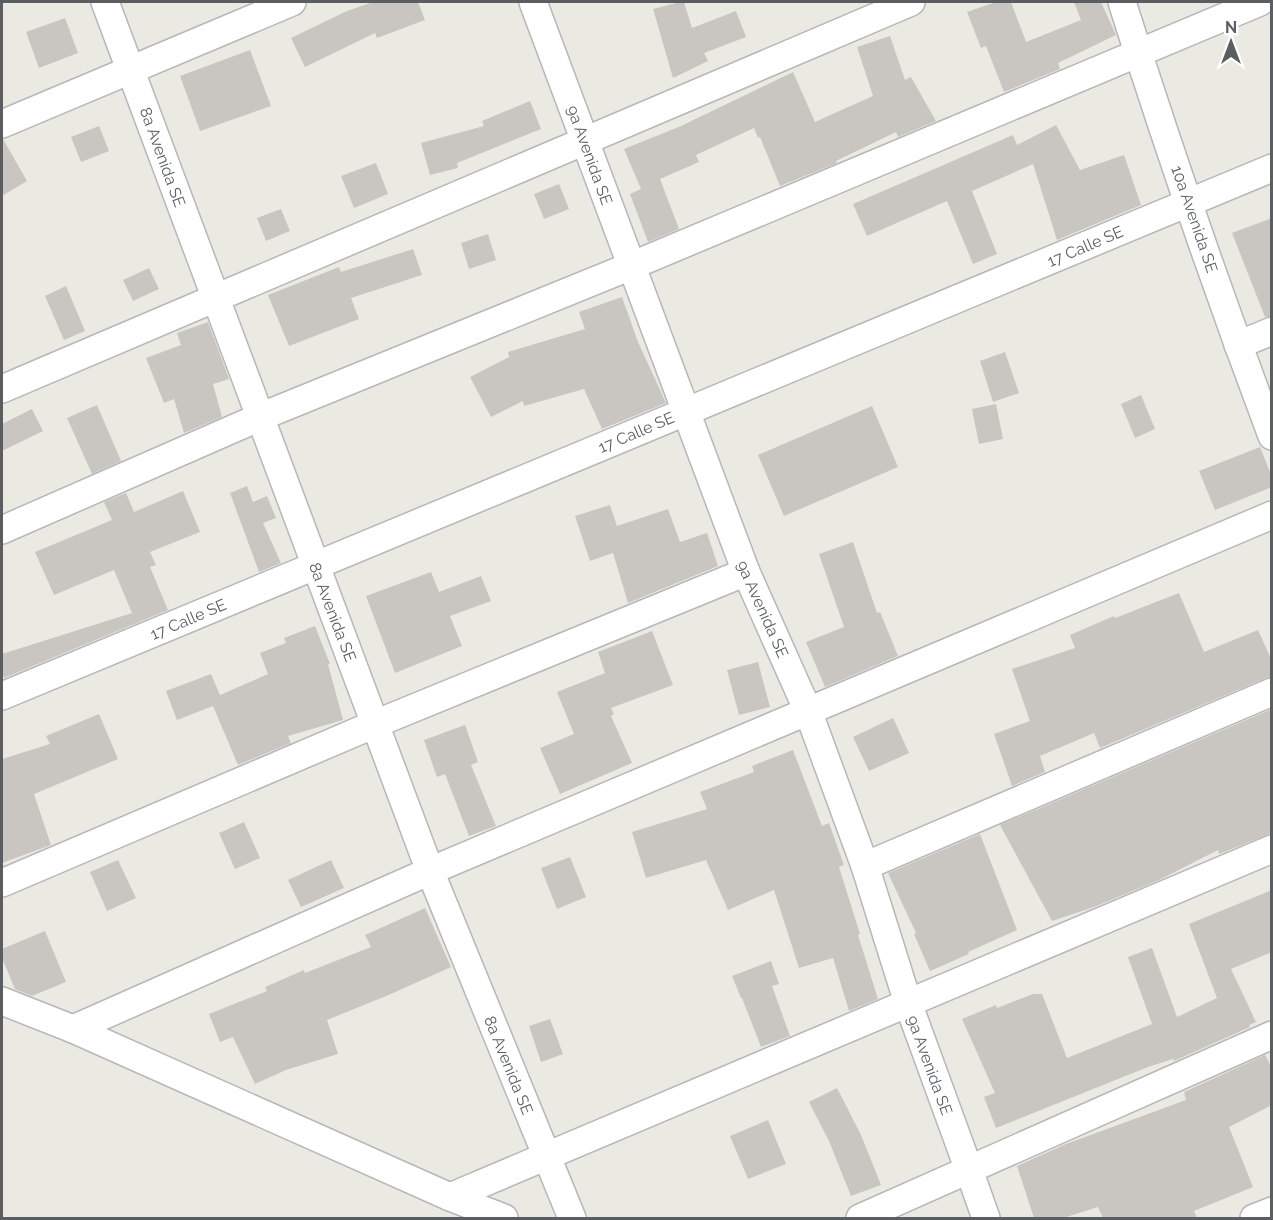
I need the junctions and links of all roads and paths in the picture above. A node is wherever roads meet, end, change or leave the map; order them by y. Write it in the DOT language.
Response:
graph roads {
  1 [pos="105,2"];
  2 [pos="292,2"];
  3 [pos="533,2"];
  4 [pos="911,2"];
  5 [pos="1122,2"];
  6 [pos="1260,2"];
  7 [pos="1138,53"];
  8 [pos="130,69"];
  9 [pos="2,124"];
  10 [pos="585,140"];
  11 [pos="1272,168"];
  12 [pos="1189,203"];
  13 [pos="631,266"];
  14 [pos="215,297"];
  15 [pos="1272,331"];
  16 [pos="1238,345"];
  17 [pos="2,389"];
  18 [pos="686,412"];
  19 [pos="260,417"];
  20 [pos="1272,436"];
  21 [pos="1272,515"];
  22 [pos="2,530"];
  23 [pos="315,566"];
  24 [pos="746,572"];
  25 [pos="1272,692"];
  26 [pos="2,696"];
  27 [pos="808,711"];
  28 [pos="375,724"];
  29 [pos="1272,849"];
  30 [pos="865,866"];
  31 [pos="430,871"];
  32 [pos="2,883"];
  33 [pos="2,1001"];
  34 [pos="908,1003"];
  35 [pos="73,1029"];
  36 [pos="1272,1035"];
  37 [pos="547,1156"];
  38 [pos="969,1170"];
  39 [pos="450,1197"];
  40 [pos="1272,1211"];
  41 [pos="504,1218"];
  42 [pos="572,1218"];
  43 [pos="860,1218"];
  44 [pos="986,1218"];
  45 [pos="1254,1218"];
  1 -- 8 [label="street, 8a Avenida SE"];
  2 -- 8 [label="street"];
  3 -- 10 [label="street, 9a Avenida SE"];
  4 -- 10 [label="street"];
  5 -- 7 [label="street, 10a Avenida SE"];
  6 -- 7 [label="street"];
  7 -- 12 [label="street, 10a Avenida SE"];
  7 -- 13 [label="street"];
  8 -- 9 [label="street"];
  8 -- 14 [label="street, 8a Avenida SE"];
  10 -- 13 [label="street, 9a Avenida SE"];
  10 -- 14 [label="street"];
  11 -- 12 [label="street, 17 Calle SE"];
  12 -- 16 [label="street, 10a Avenida SE"];
  12 -- 18 [label="street, 17 Calle SE"];
  13 -- 18 [label="street, 9a Avenida SE"];
  13 -- 19 [label="street"];
  14 -- 17 [label="street"];
  14 -- 19 [label="street, 8a Avenida SE"];
  15 -- 16 [label="street"];
  16 -- 20 [label="street, 10a Avenida SE"];
  18 -- 23 [label="street, 17 Calle SE"];
  18 -- 24 [label="street, 9a Avenida SE"];
  19 -- 22 [label="street"];
  19 -- 23 [label="street, 8a Avenida SE"];
  21 -- 27 [label="street"];
  23 -- 26 [label="street, 17 Calle SE"];
  23 -- 28 [label="street, 8a Avenida SE"];
  24 -- 27 [label="street, 9a Avenida SE"];
  24 -- 28 [label="street"];
  25 -- 30 [label="street"];
  27 -- 30 [label="street, 9a Avenida SE"];
  27 -- 31 [label="street"];
  28 -- 31 [label="street, 8a Avenida SE"];
  28 -- 32 [label="street"];
  29 -- 34 [label="street"];
  30 -- 34 [label="street, 9a Avenida SE"];
  31 -- 35 [label="street"];
  31 -- 37 [label="street, 8a Avenida SE"];
  33 -- 35 [label="street"];
  34 -- 37 [label="street"];
  34 -- 38 [label="street, 9a Avenida SE"];
  35 -- 39 [label="street"];
  36 -- 38 [label="street"];
  37 -- 39 [label="street"];
  37 -- 42 [label="street, 8a Avenida SE"];
  38 -- 43 [label="street"];
  38 -- 44 [label="street, 9a Avenida SE"];
  39 -- 41 [label="street"];
  40 -- 45 [label="street"];
}
